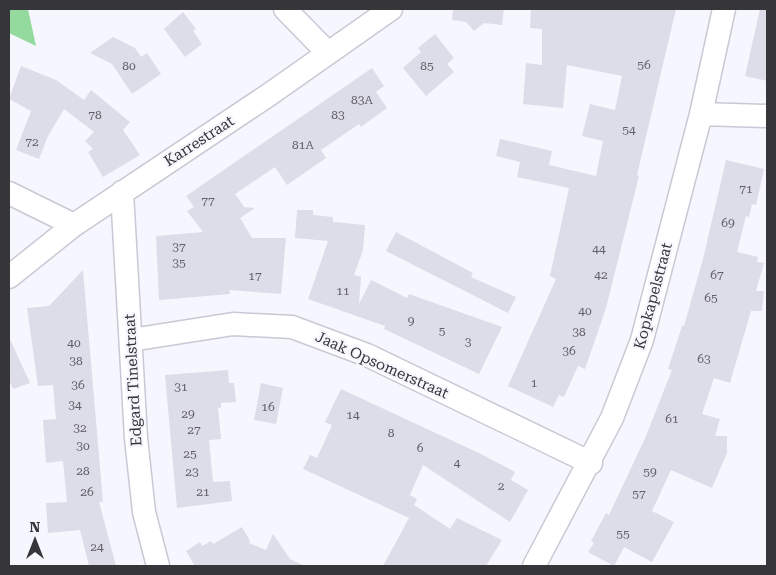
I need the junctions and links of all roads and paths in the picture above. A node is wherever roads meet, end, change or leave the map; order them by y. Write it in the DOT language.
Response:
graph roads {
  1 [pos="285,9"];
  2 [pos="391,9"];
  3 [pos="724,9"];
  4 [pos="327,52"];
  5 [pos="701,114"];
  6 [pos="767,116"];
  7 [pos="122,192"];
  8 [pos="9,193"];
  9 [pos="74,225"];
  10 [pos="9,277"];
  11 [pos="131,340"];
  12 [pos="591,463"];
  13 [pos="158,566"];
  14 [pos="534,566"];
  1 -- 4 [label="street"];
  2 -- 4 [label="street, Karrestraat"];
  3 -- 5 [label="street, Kopkapelstraat"];
  4 -- 7 [label="street, Karrestraat"];
  5 -- 6 [label="street"];
  5 -- 12 [label="street, Kopkapelstraat"];
  7 -- 9 [label="street, Karrestraat"];
  7 -- 11 [label="street, Edgard Tinelstraat"];
  8 -- 9 [label="street"];
  9 -- 10 [label="street, Karrestraat"];
  11 -- 12 [label="street, Jaak Opsomerstraat"];
  11 -- 13 [label="street, Edgard Tinelstraat"];
  12 -- 14 [label="street, Kopkapelstraat"];
}
